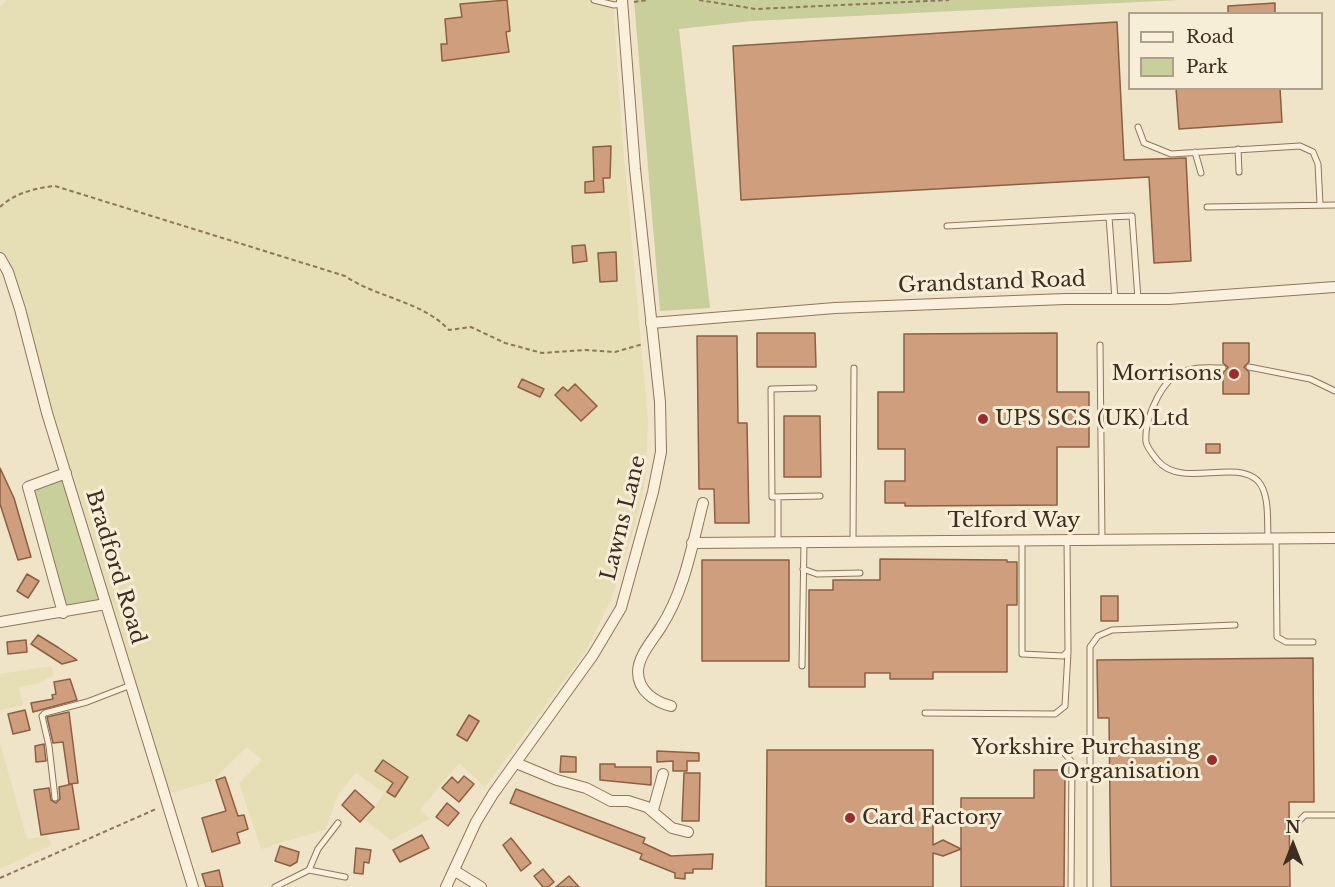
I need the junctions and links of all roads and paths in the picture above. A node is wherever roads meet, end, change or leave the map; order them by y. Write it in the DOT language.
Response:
graph roads {
  1 [pos="594,0"];
  2 [pos="648,0"];
  3 [pos="699,0"];
  4 [pos="949,0"];
  5 [pos="622,2"];
  6 [pos="1137,127"];
  7 [pos="1238,149"];
  8 [pos="1195,152"];
  9 [pos="1239,172"];
  10 [pos="1201,173"];
  11 [pos="1320,204"];
  12 [pos="1335,205"];
  13 [pos="0,207"];
  14 [pos="1207,207"];
  15 [pos="1109,217"];
  16 [pos="947,226"];
  17 [pos="0,258"];
  18 [pos="1335,287"];
  19 [pos="1115,299"];
  20 [pos="1138,299"];
  21 [pos="651,322"];
  22 [pos="653,338"];
  23 [pos="1100,345"];
  24 [pos="1249,367"];
  25 [pos="854,368"];
  26 [pos="1223,368"];
  27 [pos="814,388"];
  28 [pos="1335,391"];
  29 [pos="66,473"];
  30 [pos="820,496"];
  31 [pos="778,497"];
  32 [pos="703,503"];
  33 [pos="1272,538"];
  34 [pos="1335,538"];
  35 [pos="1022,540"];
  36 [pos="1067,540"];
  37 [pos="1102,540"];
  38 [pos="778,542"];
  39 [pos="804,542"];
  40 [pos="853,542"];
  41 [pos="692,543"];
  42 [pos="803,569"];
  43 [pos="860,573"];
  44 [pos="106,604"];
  45 [pos="63,613"];
  46 [pos="0,622"];
  47 [pos="1235,625"];
  48 [pos="1313,642"];
  49 [pos="1068,651"];
  50 [pos="802,666"];
  51 [pos="131,685"];
  52 [pos="671,706"];
  53 [pos="925,713"];
  54 [pos="984,748"];
  55 [pos="516,763"];
  56 [pos="663,774"];
  57 [pos="55,798"];
  58 [pos="167,804"];
  59 [pos="652,810"];
  60 [pos="1335,815"];
  61 [pos="1301,819"];
  62 [pos="338,823"];
  63 [pos="688,832"];
  64 [pos="309,870"];
  65 [pos="455,871"];
  66 [pos="345,877"];
  67 [pos="0,878"];
  68 [pos="194,887"];
  69 [pos="275,887"];
  70 [pos="446,887"];
  71 [pos="482,887"];
  72 [pos="1071,887"];
  73 [pos="1090,887"];
  1 -- 5 [label="lane"];
  2 -- 5 [label="path"];
  3 -- 4 [label="path"];
  5 -- 21 [label="street, Lawns Lane"];
  6 -- 8 [label="lane"];
  7 -- 8 [label="lane"];
  7 -- 9 [label="lane"];
  7 -- 11 [label="lane"];
  8 -- 10 [label="lane"];
  11 -- 12 [label="lane"];
  11 -- 14 [label="lane"];
  13 -- 22 [label="path"];
  15 -- 16 [label="lane"];
  15 -- 19 [label="lane"];
  15 -- 20 [label="lane"];
  17 -- 29 [label="street, Bradford Road"];
  18 -- 20 [label="street, Grandstand Road"];
  19 -- 20 [label="street, Grandstand Road"];
  19 -- 21 [label="street, Grandstand Road"];
  21 -- 22 [label="street, Lawns Lane"];
  22 -- 55 [label="street, Lawns Lane"];
  23 -- 37 [label="lane"];
  24 -- 28 [label="lane"];
  25 -- 40 [label="lane"];
  26 -- 33 [label="lane"];
  27 -- 31 [label="lane"];
  29 -- 44 [label="street, Bradford Road"];
  29 -- 45 [label="street"];
  30 -- 31 [label="lane"];
  31 -- 38 [label="lane"];
  32 -- 41 [label="street"];
  33 -- 34 [label="street, Telford Way"];
  33 -- 37 [label="street, Telford Way"];
  33 -- 48 [label="lane"];
  35 -- 36 [label="street, Telford Way"];
  35 -- 40 [label="street, Telford Way"];
  35 -- 49 [label="lane"];
  36 -- 37 [label="street, Telford Way"];
  36 -- 49 [label="lane"];
  38 -- 39 [label="street, Telford Way"];
  38 -- 41 [label="street, Telford Way"];
  39 -- 40 [label="street, Telford Way"];
  39 -- 42 [label="lane"];
  41 -- 52 [label="street"];
  42 -- 43 [label="lane"];
  42 -- 50 [label="lane"];
  44 -- 45 [label="street"];
  44 -- 51 [label="street, Bradford Road"];
  45 -- 46 [label="street"];
  47 -- 73 [label="lane"];
  49 -- 53 [label="lane"];
  51 -- 57 [label="lane"];
  51 -- 58 [label="street, Bradford Road"];
  54 -- 72 [label="lane"];
  55 -- 59 [label="street"];
  55 -- 65 [label="street, Lawns Lane"];
  56 -- 59 [label="street"];
  58 -- 67 [label="path"];
  58 -- 68 [label="street, Bradford Road"];
  59 -- 63 [label="street"];
  60 -- 61 [label="lane"];
  62 -- 64 [label="lane"];
  64 -- 66 [label="lane"];
  64 -- 69 [label="lane"];
  65 -- 70 [label="street, Lawns Lane"];
  65 -- 71 [label="street"];
}
